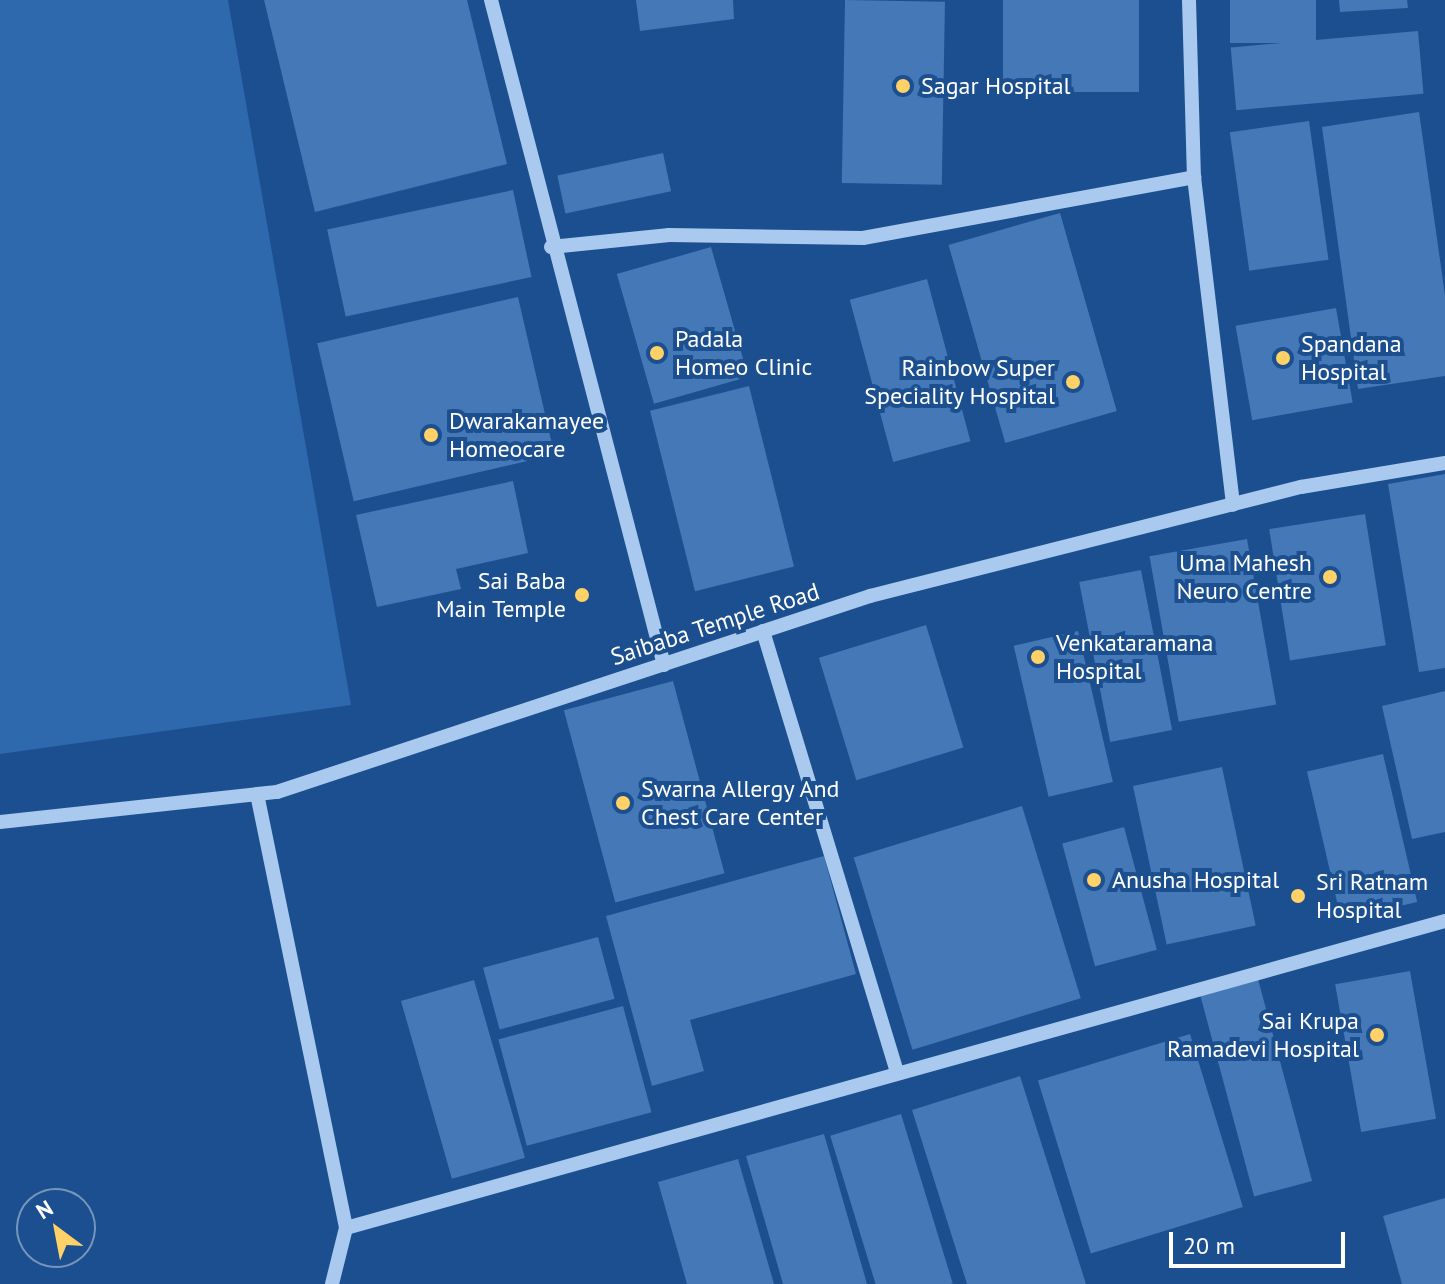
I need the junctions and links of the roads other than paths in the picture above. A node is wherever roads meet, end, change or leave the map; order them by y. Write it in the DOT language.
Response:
graph roads {
  1 [pos="491,0"];
  2 [pos="1189,0"];
  3 [pos="1194,177"];
  4 [pos="551,247"];
  5 [pos="1445,463"];
  6 [pos="1233,505"];
  7 [pos="763,631"];
  8 [pos="664,665"];
  9 [pos="257,794"];
  10 [pos="0,822"];
  11 [pos="1445,921"];
  12 [pos="897,1071"];
  13 [pos="346,1228"];
  14 [pos="332,1284"];
  1 -- 4 [label="street"];
  2 -- 3 [label="street"];
  3 -- 4 [label="street"];
  3 -- 6 [label="street"];
  4 -- 8 [label="street"];
  5 -- 6 [label="street, Saibaba Temple Road"];
  6 -- 7 [label="street, Saibaba Temple Road"];
  7 -- 8 [label="street, Saibaba Temple Road"];
  7 -- 12 [label="street"];
  8 -- 9 [label="street, Saibaba Temple Road"];
  9 -- 10 [label="street, Saibaba Temple Road"];
  9 -- 13 [label="street"];
  11 -- 12 [label="street"];
  12 -- 13 [label="street"];
  13 -- 14 [label="street"];
}
